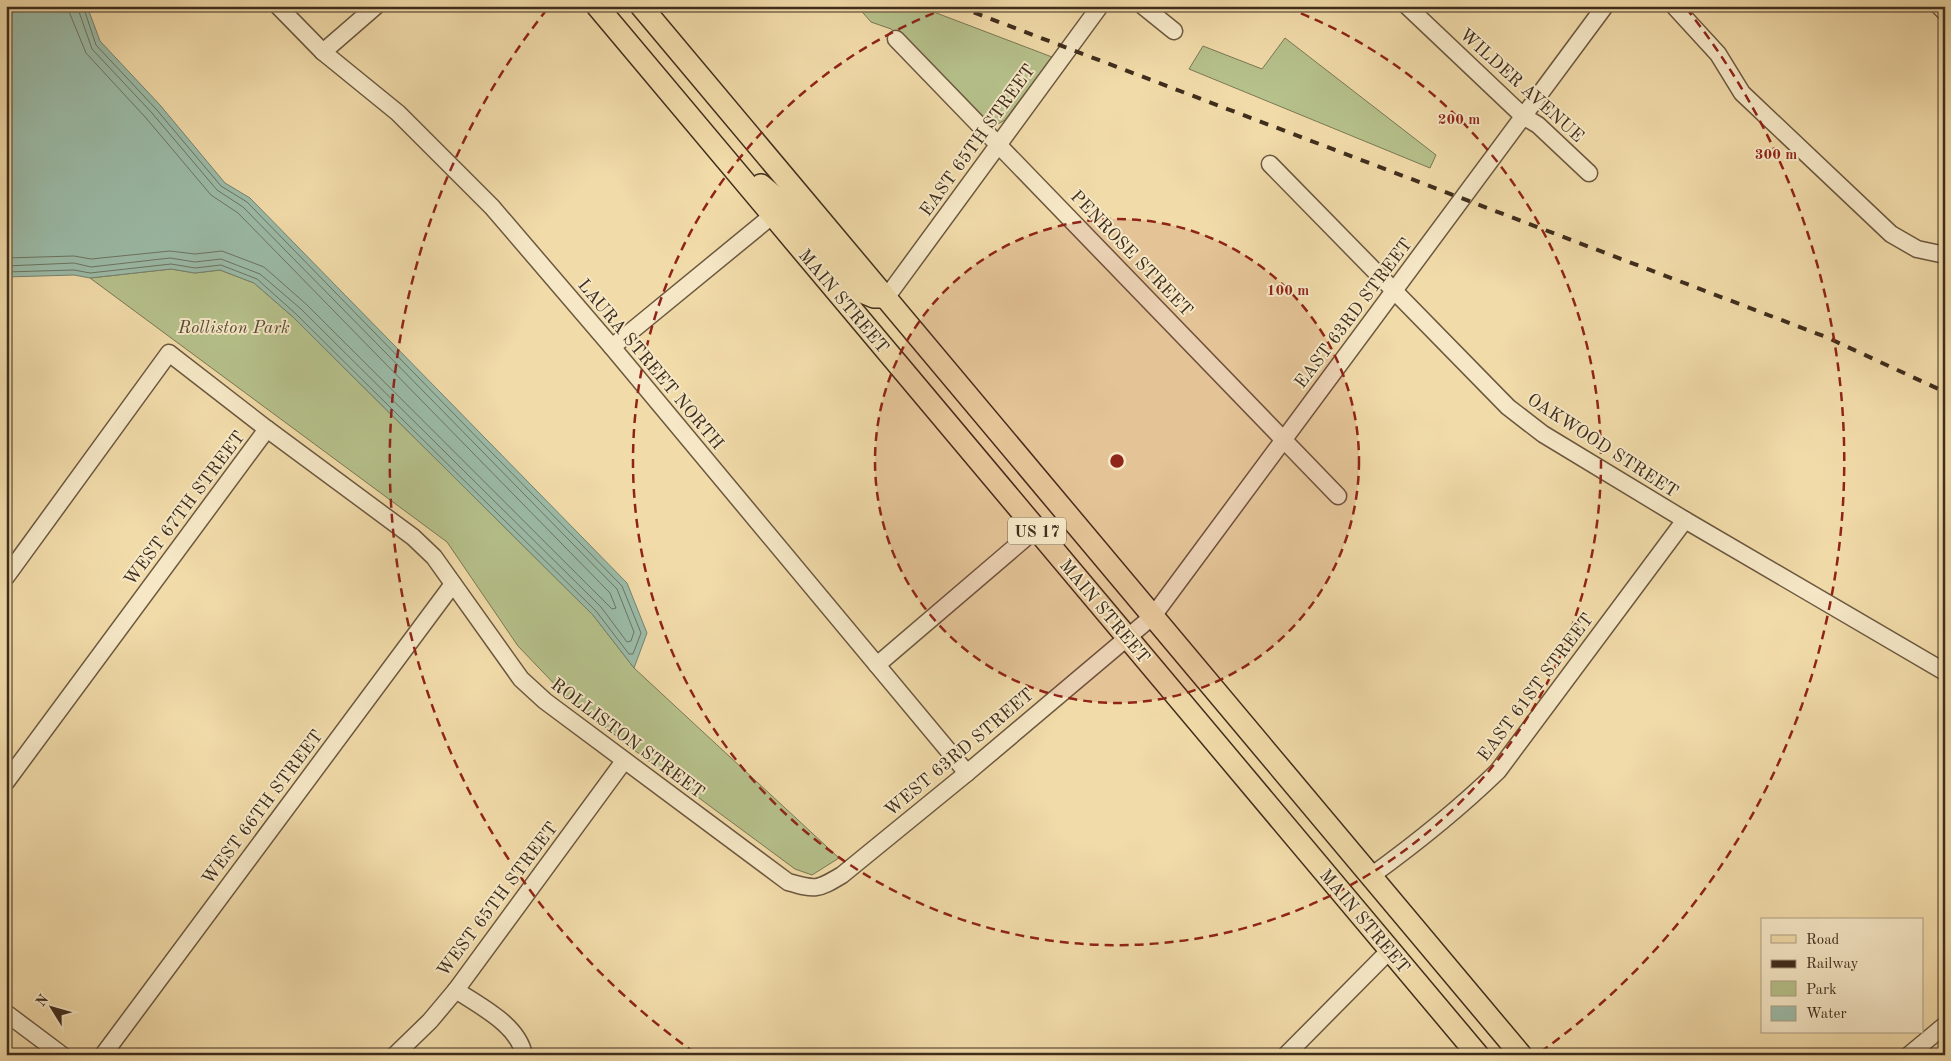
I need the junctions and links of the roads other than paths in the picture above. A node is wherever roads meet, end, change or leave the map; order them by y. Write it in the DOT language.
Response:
graph roads {
  1 [pos="278,6"];
  2 [pos="376,6"];
  3 [pos="597,6"];
  4 [pos="641,6"];
  5 [pos="1100,6"];
  6 [pos="1143,6"];
  7 [pos="1407,6"];
  8 [pos="1605,6"];
  9 [pos="1674,6"];
  10 [pos="1939,6"];
  11 [pos="1945,12"];
  12 [pos="1174,31"];
  13 [pos="896,39"];
  14 [pos="323,52"];
  15 [pos="1523,116"];
  16 [pos="710,141"];
  17 [pos="999,144"];
  18 [pos="1270,164"];
  19 [pos="1589,173"];
  20 [pos="773,215"];
  21 [pos="1945,255"];
  22 [pos="1394,292"];
  23 [pos="886,298"];
  24 [pos="612,347"];
  25 [pos="267,429"];
  26 [pos="1285,439"];
  27 [pos="1338,496"];
  28 [pos="1684,520"];
  29 [pos="1036,530"];
  30 [pos="6,578"];
  31 [pos="453,584"];
  32 [pos="1153,616"];
  33 [pos="1128,639"];
  34 [pos="877,665"];
  35 [pos="1945,672"];
  36 [pos="624,761"];
  37 [pos="967,773"];
  38 [pos="6,782"];
  39 [pos="1371,876"];
  40 [pos="811,889"];
  41 [pos="1390,950"];
  42 [pos="456,990"];
  43 [pos="6,1013"];
  44 [pos="1945,1025"];
  45 [pos="62,1055"];
  46 [pos="103,1055"];
  47 [pos="395,1055"];
  48 [pos="524,1055"];
  49 [pos="1286,1055"];
  50 [pos="1478,1055"];
  51 [pos="1521,1055"];
  52 [pos="1909,1055"];
  1 -- 14 [label="street, LAURA STREET NORTH"];
  2 -- 14 [label="street"];
  3 -- 16 [label="main road, MAIN STREET / US 17"];
  4 -- 23 [label="main road, MAIN STREET / US 17"];
  5 -- 17 [label="street, EAST 65TH STREET"];
  6 -- 12 [label="street"];
  7 -- 15 [label="street, WILDER AVENUE"];
  8 -- 15 [label="street, EAST 63RD STREET"];
  9 -- 21 [label="street"];
  10 -- 11 [label="street"];
  13 -- 17 [label="street, PENROSE STREET"];
  14 -- 24 [label="street, LAURA STREET NORTH"];
  15 -- 19 [label="street, WILDER AVENUE"];
  15 -- 22 [label="street, EAST 63RD STREET"];
  16 -- 20 [label="main road, MAIN STREET / US 17"];
  16 -- 23 [label="main road"];
  17 -- 23 [label="street, EAST 65TH STREET"];
  17 -- 26 [label="street, PENROSE STREET"];
  18 -- 22 [label="street, OAKWOOD STREET"];
  20 -- 24 [label="street"];
  20 -- 29 [label="main road, MAIN STREET / US 17"];
  22 -- 26 [label="street, EAST 63RD STREET"];
  22 -- 28 [label="street, OAKWOOD STREET"];
  23 -- 32 [label="main road, MAIN STREET / US 17"];
  24 -- 34 [label="street, LAURA STREET NORTH"];
  25 -- 30 [label="street"];
  25 -- 31 [label="street, WEST 67TH STREET"];
  25 -- 38 [label="street, WEST 67TH STREET"];
  26 -- 27 [label="street, PENROSE STREET"];
  26 -- 32 [label="street, EAST 63RD STREET"];
  28 -- 35 [label="street, OAKWOOD STREET"];
  28 -- 39 [label="street, EAST 61ST STREET"];
  29 -- 33 [label="main road, MAIN STREET / US 17"];
  29 -- 34 [label="street"];
  31 -- 36 [label="street, ROLLISTON STREET"];
  31 -- 46 [label="street, WEST 66TH STREET"];
  32 -- 33 [label="street, EAST 63RD STREET"];
  32 -- 39 [label="main road, MAIN STREET / US 17"];
  33 -- 37 [label="street, WEST 63RD STREET"];
  33 -- 41 [label="main road, MAIN STREET / US 17"];
  34 -- 37 [label="street, LAURA STREET NORTH"];
  36 -- 40 [label="street, ROLLISTON STREET"];
  36 -- 42 [label="street, WEST 65TH STREET"];
  37 -- 40 [label="street, WEST 63RD STREET"];
  39 -- 51 [label="main road, MAIN STREET / US 17"];
  41 -- 49 [label="street"];
  41 -- 50 [label="main road, MAIN STREET / US 17"];
  42 -- 47 [label="street, WEST 65TH STREET"];
  42 -- 48 [label="street"];
  43 -- 45 [label="street"];
  44 -- 52 [label="street"];
}
